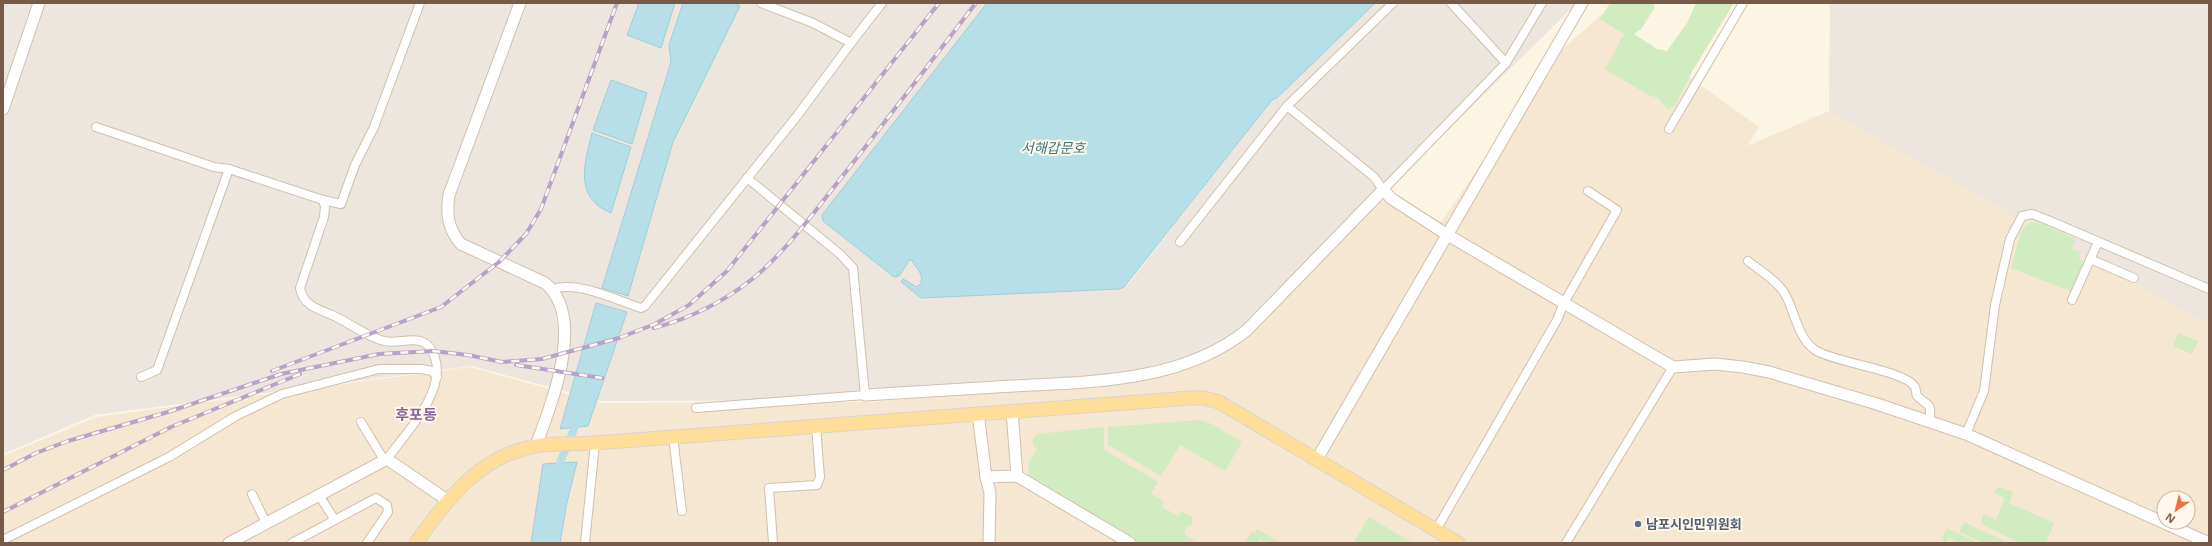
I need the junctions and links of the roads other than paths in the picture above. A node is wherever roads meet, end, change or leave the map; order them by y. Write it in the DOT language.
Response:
graph roads {
  1 [pos="39,3"];
  2 [pos="420,3"];
  3 [pos="520,3"];
  4 [pos="761,3"];
  5 [pos="882,3"];
  6 [pos="1393,3"];
  7 [pos="1451,3"];
  8 [pos="1542,3"];
  9 [pos="1582,3"];
  10 [pos="1743,3"];
  11 [pos="852,43"];
  12 [pos="1506,63"];
  13 [pos="5,96"];
  14 [pos="1287,106"];
  15 [pos="3,109"];
  16 [pos="96,127"];
  17 [pos="1669,129"];
  18 [pos="228,169"];
  19 [pos="747,178"];
  20 [pos="1383,190"];
  21 [pos="1588,191"];
  22 [pos="323,200"];
  23 [pos="1446,234"];
  24 [pos="1180,242"];
  25 [pos="2098,242"];
  26 [pos="2090,259"];
  27 [pos="1748,261"];
  28 [pos="2134,278"];
  29 [pos="552,289"];
  30 [pos="2209,289"];
  31 [pos="2072,300"];
  32 [pos="1564,303"];
  33 [pos="1673,367"];
  34 [pos="141,377"];
  35 [pos="437,377"];
  36 [pos="865,395"];
  37 [pos="696,408"];
  38 [pos="1012,411"];
  39 [pos="978,413"];
  40 [pos="361,422"];
  41 [pos="1930,422"];
  42 [pos="816,426"];
  43 [pos="1966,434"];
  44 [pos="673,437"];
  45 [pos="595,443"];
  46 [pos="542,445"];
  47 [pos="385,459"];
  48 [pos="1317,459"];
  49 [pos="1017,476"];
  50 [pos="986,477"];
  51 [pos="252,494"];
  52 [pos="319,495"];
  53 [pos="447,500"];
  54 [pos="682,511"];
  55 [pos="334,519"];
  56 [pos="266,523"];
  57 [pos="1436,530"];
  58 [pos="3,540"];
  59 [pos="229,543"];
  60 [pos="292,543"];
  61 [pos="367,543"];
  62 [pos="416,543"];
  63 [pos="585,543"];
  64 [pos="773,543"];
  65 [pos="989,543"];
  66 [pos="1130,543"];
  67 [pos="1458,543"];
  68 [pos="1566,543"];
  69 [pos="2208,543"];
  1 -- 13 [label="street"];
  2 -- 22 [label="street"];
  3 -- 29 [label="street"];
  4 -- 11 [label="street"];
  5 -- 11 [label="street"];
  6 -- 14 [label="street"];
  7 -- 12 [label="street"];
  8 -- 12 [label="street"];
  9 -- 23 [label="street"];
  10 -- 17 [label="street"];
  11 -- 19 [label="street"];
  12 -- 20 [label="street"];
  13 -- 15 [label="street"];
  14 -- 20 [label="street"];
  14 -- 24 [label="street"];
  16 -- 18 [label="street"];
  18 -- 22 [label="street"];
  18 -- 34 [label="street"];
  19 -- 29 [label="street"];
  19 -- 36 [label="street"];
  20 -- 23 [label="street"];
  20 -- 36 [label="street"];
  21 -- 32 [label="street"];
  22 -- 35 [label="street"];
  23 -- 32 [label="street"];
  23 -- 48 [label="street"];
  25 -- 26 [label="street"];
  25 -- 30 [label="street"];
  25 -- 43 [label="street"];
  26 -- 28 [label="street"];
  26 -- 31 [label="street"];
  27 -- 41 [label="street"];
  29 -- 46 [label="street"];
  32 -- 33 [label="street"];
  32 -- 57 [label="street"];
  33 -- 41 [label="street"];
  33 -- 68 [label="street"];
  35 -- 47 [label="street"];
  35 -- 58 [label="street"];
  36 -- 37 [label="street"];
  38 -- 39 [label="main road"];
  38 -- 48 [label="main road"];
  38 -- 49 [label="street"];
  39 -- 42 [label="main road"];
  39 -- 50 [label="street"];
  40 -- 47 [label="street"];
  41 -- 43 [label="street"];
  42 -- 44 [label="main road"];
  42 -- 64 [label="street"];
  43 -- 69 [label="street"];
  44 -- 45 [label="main road"];
  44 -- 54 [label="street"];
  45 -- 46 [label="main road"];
  45 -- 63 [label="street"];
  46 -- 53 [label="main road"];
  47 -- 52 [label="street"];
  47 -- 53 [label="street"];
  48 -- 57 [label="main road"];
  49 -- 50 [label="street"];
  49 -- 66 [label="street"];
  50 -- 65 [label="street"];
  51 -- 56 [label="street"];
  52 -- 55 [label="street"];
  52 -- 56 [label="street"];
  53 -- 62 [label="main road"];
  55 -- 60 [label="street"];
  55 -- 61 [label="street"];
  56 -- 59 [label="street"];
  57 -- 67 [label="main road"];
}
